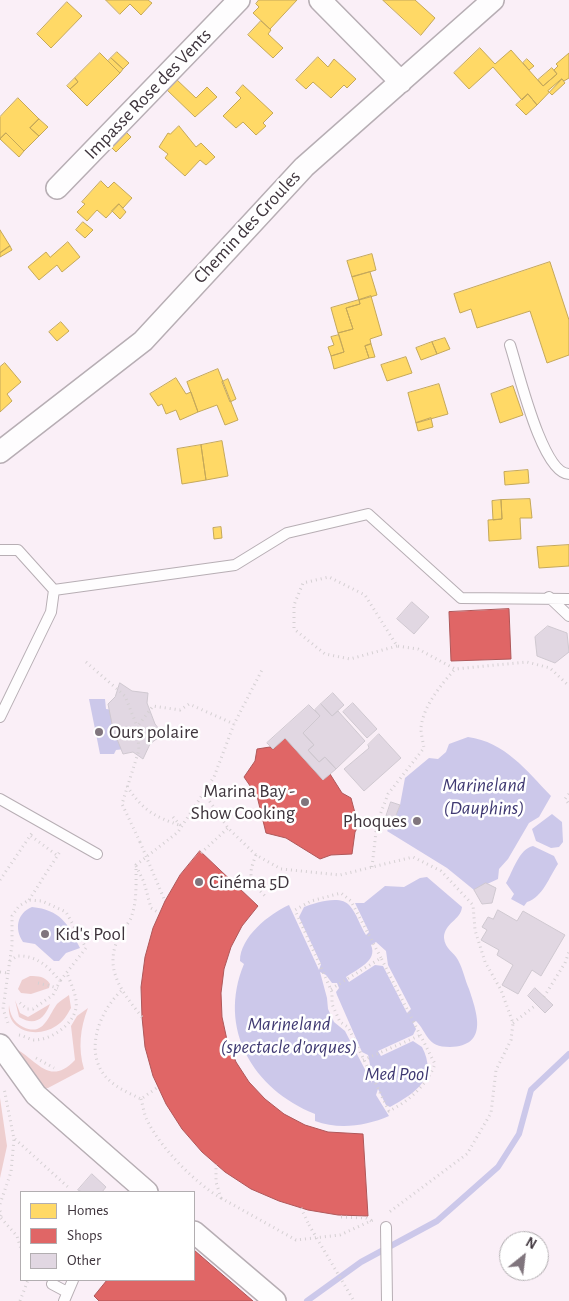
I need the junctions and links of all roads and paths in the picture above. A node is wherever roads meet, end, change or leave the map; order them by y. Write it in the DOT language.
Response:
graph roads {
  1 [pos="239,0"];
  2 [pos="320,0"];
  3 [pos="493,0"];
  4 [pos="401,82"];
  5 [pos="58,188"];
  6 [pos="510,345"];
  7 [pos="0,452"];
  8 [pos="569,474"];
  9 [pos="0,550"];
  10 [pos="54,590"];
  11 [pos="549,597"];
  12 [pos="569,599"];
  13 [pos="569,616"];
  14 [pos="397,646"];
  15 [pos="86,662"];
  16 [pos="262,668"];
  17 [pos="455,670"];
  18 [pos="569,686"];
  19 [pos="0,717"];
  20 [pos="234,724"];
  21 [pos="137,727"];
  22 [pos="127,786"];
  23 [pos="204,793"];
  24 [pos="569,794"];
  25 [pos="0,799"];
  26 [pos="569,804"];
  27 [pos="173,817"];
  28 [pos="38,820"];
  29 [pos="182,826"];
  30 [pos="228,828"];
  31 [pos="31,836"];
  32 [pos="68,838"];
  33 [pos="201,853"];
  34 [pos="97,854"];
  35 [pos="256,855"];
  36 [pos="58,856"];
  37 [pos="136,865"];
  38 [pos="372,867"];
  39 [pos="251,878"];
  40 [pos="0,880"];
  41 [pos="240,889"];
  42 [pos="266,897"];
  43 [pos="29,900"];
  44 [pos="164,901"];
  45 [pos="159,912"];
  46 [pos="569,952"];
  47 [pos="381,958"];
  48 [pos="9,961"];
  49 [pos="0,972"];
  50 [pos="67,972"];
  51 [pos="8,973"];
  52 [pos="60,981"];
  53 [pos="38,983"];
  54 [pos="56,988"];
  55 [pos="333,988"];
  56 [pos="121,992"];
  57 [pos="544,997"];
  58 [pos="19,1002"];
  59 [pos="536,1005"];
  60 [pos="142,1017"];
  61 [pos="513,1023"];
  62 [pos="421,1035"];
  63 [pos="6,1037"];
  64 [pos="22,1040"];
  65 [pos="32,1052"];
  66 [pos="365,1059"];
  67 [pos="54,1068"];
  68 [pos="158,1087"];
  69 [pos="6,1093"];
  70 [pos="141,1099"];
  71 [pos="14,1139"];
  72 [pos="216,1164"];
  73 [pos="69,1188"];
  74 [pos="142,1191"];
  75 [pos="221,1198"];
  76 [pos="0,1204"];
  77 [pos="301,1208"];
  78 [pos="0,1211"];
  79 [pos="387,1214"];
  80 [pos="379,1217"];
  81 [pos="1,1218"];
  82 [pos="341,1218"];
  83 [pos="371,1221"];
  84 [pos="386,1230"];
  85 [pos="195,1233"];
  86 [pos="20,1246"];
  87 [pos="28,1281"];
  88 [pos="73,1281"];
  89 [pos="52,1284"];
  90 [pos="66,1297"];
  91 [pos="20,1301"];
  92 [pos="275,1301"];
  93 [pos="354,1301"];
  94 [pos="387,1301"];
  1 -- 5 [label="street, Impasse Rose des Vents"];
  2 -- 4 [label="street"];
  3 -- 4 [label="street, Chemin des Groules"];
  4 -- 7 [label="street, Chemin des Groules"];
  6 -- 8 [label="lane"];
  9 -- 10 [label="lane"];
  10 -- 11 [label="lane"];
  10 -- 19 [label="lane"];
  11 -- 12 [label="lane"];
  11 -- 13 [label="lane"];
  14 -- 14 [label="path"];
  14 -- 17 [label="path"];
  15 -- 21 [label="path"];
  16 -- 20 [label="path"];
  17 -- 18 [label="path"];
  17 -- 38 [label="path"];
  20 -- 21 [label="path"];
  20 -- 23 [label="path"];
  21 -- 22 [label="path"];
  22 -- 29 [label="path"];
  22 -- 44 [label="path, bridge"];
  23 -- 29 [label="path"];
  23 -- 30 [label="path"];
  24 -- 26 [label="path"];
  25 -- 28 [label="lane"];
  27 -- 29 [label="path"];
  28 -- 31 [label="path"];
  28 -- 32 [label="lane"];
  29 -- 37 [label="path"];
  30 -- 33 [label="path"];
  30 -- 35 [label="path"];
  31 -- 36 [label="path"];
  31 -- 40 [label="path"];
  32 -- 34 [label="lane"];
  32 -- 36 [label="path"];
  35 -- 38 [label="path"];
  35 -- 39 [label="path"];
  36 -- 43 [label="path"];
  37 -- 45 [label="path"];
  37 -- 56 [label="path"];
  38 -- 61 [label="path"];
  39 -- 41 [label="path"];
  39 -- 42 [label="path"];
  43 -- 48 [label="path"];
  43 -- 50 [label="path"];
  46 -- 57 [label="path"];
  47 -- 55 [label="path"];
  47 -- 55 [label="path"];
  47 -- 62 [label="path"];
  48 -- 51 [label="path"];
  48 -- 52 [label="path"];
  49 -- 51 [label="path"];
  50 -- 52 [label="path"];
  50 -- 64 [label="path"];
  51 -- 63 [label="path"];
  52 -- 54 [label="path"];
  53 -- 54 [label="path"];
  54 -- 58 [label="path"];
  55 -- 66 [label="path"];
  56 -- 60 [label="path"];
  56 -- 70 [label="path"];
  59 -- 61 [label="path"];
  61 -- 79 [label="path"];
  62 -- 66 [label="path"];
  62 -- 66 [label="path"];
  63 -- 74 [label="street"];
  65 -- 67 [label="path"];
  68 -- 70 [label="path"];
  69 -- 71 [label="path"];
  70 -- 75 [label="path"];
  71 -- 73 [label="path"];
  71 -- 76 [label="path"];
  72 -- 75 [label="path"];
  75 -- 83 [label="path"];
  77 -- 93 [label="path, bridge"];
  78 -- 81 [label="path"];
  80 -- 83 [label="path"];
  81 -- 86 [label="path"];
  82 -- 83 [label="path"];
  84 -- 94 [label="lane"];
  85 -- 92 [label="street"];
  87 -- 91 [label="path"];
  88 -- 90 [label="lane"];
  89 -- 90 [label="lane"];
}
